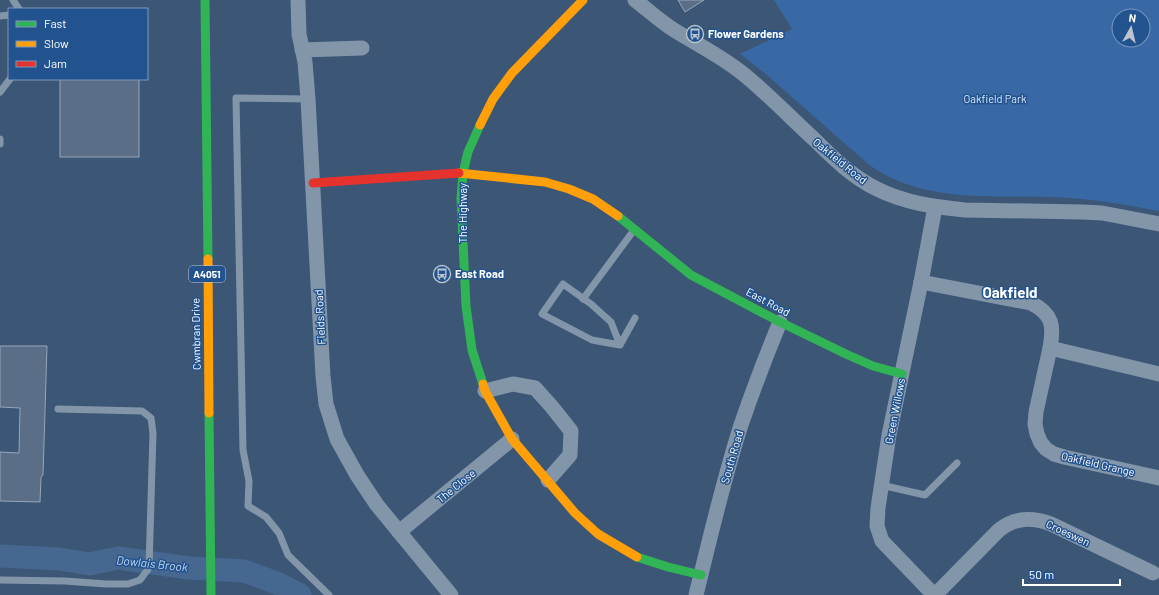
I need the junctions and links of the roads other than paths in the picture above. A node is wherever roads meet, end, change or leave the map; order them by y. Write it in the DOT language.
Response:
graph roads {
  1 [pos="205,0"];
  2 [pos="298,0"];
  3 [pos="583,0"];
  4 [pos="635,0"];
  5 [pos="362,48"];
  6 [pos="302,50"];
  7 [pos="9,80"];
  8 [pos="0,92"];
  9 [pos="308,99"];
  10 [pos="0,138"];
  11 [pos="0,144"];
  12 [pos="463,173"];
  13 [pos="313,183"];
  14 [pos="935,207"];
  15 [pos="1159,224"];
  16 [pos="634,230"];
  17 [pos="921,282"];
  18 [pos="584,299"];
  19 [pos="635,318"];
  20 [pos="780,322"];
  21 [pos="620,345"];
  22 [pos="1050,348"];
  23 [pos="902,374"];
  24 [pos="1159,374"];
  25 [pos="485,391"];
  26 [pos="58,409"];
  27 [pos="512,439"];
  28 [pos="956,463"];
  29 [pos="1159,478"];
  30 [pos="548,480"];
  31 [pos="881,484"];
  32 [pos="399,532"];
  33 [pos="1153,573"];
  34 [pos="701,575"];
  35 [pos="0,580"];
  36 [pos="211,595"];
  37 [pos="329,595"];
  38 [pos="451,595"];
  39 [pos="696,595"];
  40 [pos="935,595"];
  1 -- 36 [label="street, Cwmbran Drive / A4051"];
  2 -- 6 [label="street, Fields Road"];
  3 -- 12 [label="street, The Highway"];
  4 -- 14 [label="street, Oakfield Road"];
  5 -- 6 [label="street"];
  6 -- 9 [label="street, Fields Road"];
  7 -- 8 [label="lane"];
  9 -- 13 [label="street, Fields Road"];
  9 -- 37 [label="lane"];
  10 -- 11 [label="lane"];
  12 -- 13 [label="street, East Road"];
  12 -- 16 [label="street, East Road"];
  12 -- 25 [label="street, The Highway"];
  13 -- 32 [label="street, Fields Road"];
  14 -- 15 [label="street, Oakfield Road"];
  14 -- 17 [label="street, Green Willows"];
  16 -- 18 [label="lane"];
  16 -- 20 [label="street, East Road"];
  17 -- 22 [label="street, Oakfield Grange"];
  17 -- 23 [label="street, Green Willows"];
  18 -- 21 [label="lane"];
  18 -- 21 [label="lane"];
  19 -- 21 [label="lane"];
  20 -- 23 [label="street, East Road"];
  20 -- 34 [label="street, South Road"];
  22 -- 24 [label="street"];
  22 -- 29 [label="street, Oakfield Grange"];
  23 -- 31 [label="street, Green Willows"];
  25 -- 27 [label="street, The Highway"];
  25 -- 30 [label="street"];
  26 -- 35 [label="lane"];
  27 -- 30 [label="street, The Highway"];
  27 -- 32 [label="street, The Close"];
  28 -- 31 [label="lane"];
  30 -- 34 [label="street, The Highway"];
  31 -- 40 [label="street, Green Willows"];
  32 -- 38 [label="street, Fields Road"];
  33 -- 40 [label="street, Croeswen"];
  34 -- 39 [label="street, South Road"];
}
